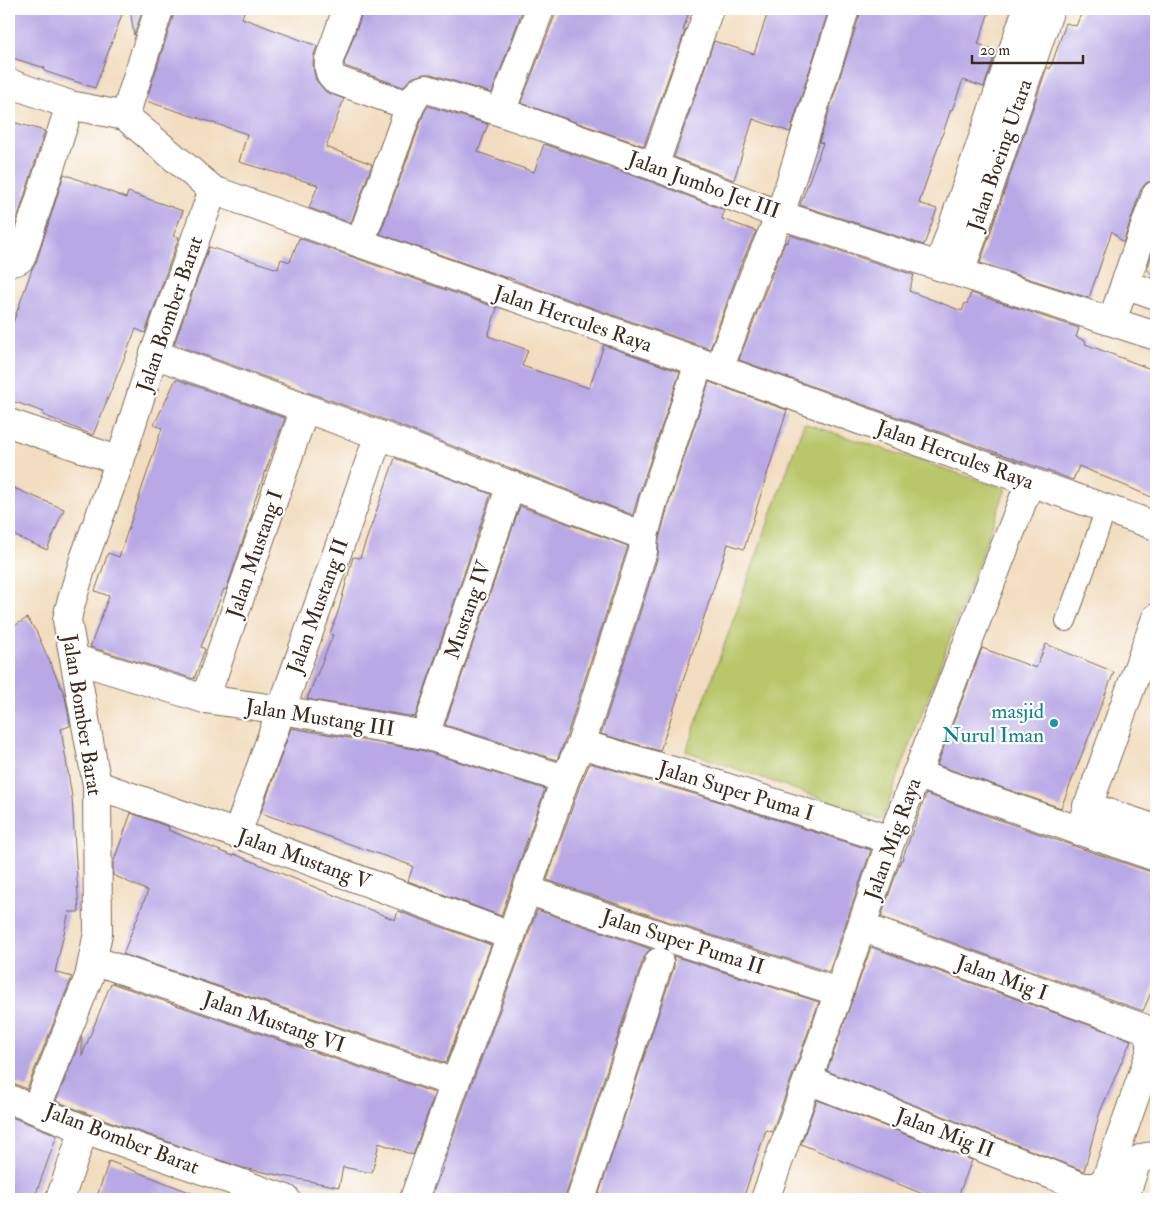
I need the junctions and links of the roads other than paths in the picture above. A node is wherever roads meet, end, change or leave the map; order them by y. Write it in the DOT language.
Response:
graph roads {
  1 [pos="159,9"];
  2 [pos="347,9"];
  3 [pos="540,9"];
  4 [pos="709,9"];
  5 [pos="845,9"];
  6 [pos="1026,9"];
  7 [pos="1050,9"];
  8 [pos="9,84"];
  9 [pos="70,105"];
  10 [pos="410,106"];
  11 [pos="501,112"];
  12 [pos="125,116"];
  13 [pos="654,166"];
  14 [pos="213,190"];
  15 [pos="1156,195"];
  16 [pos="780,214"];
  17 [pos="360,243"];
  18 [pos="9,260"];
  19 [pos="950,269"];
  20 [pos="1125,284"];
  21 [pos="1156,295"];
  22 [pos="1112,321"];
  23 [pos="1156,336"];
  24 [pos="154,354"];
  25 [pos="709,366"];
  26 [pos="305,408"];
  27 [pos="9,423"];
  28 [pos="379,435"];
  29 [pos="120,461"];
  30 [pos="1030,482"];
  31 [pos="511,485"];
  32 [pos="1106,508"];
  33 [pos="1156,526"];
  34 [pos="644,536"];
  35 [pos="1156,618"];
  36 [pos="1066,622"];
  37 [pos="1150,653"];
  38 [pos="74,659"];
  39 [pos="205,699"];
  40 [pos="282,710"];
  41 [pos="425,735"];
  42 [pos="581,744"];
  43 [pos="916,774"];
  44 [pos="565,779"];
  45 [pos="97,785"];
  46 [pos="1083,818"];
  47 [pos="1156,829"];
  48 [pos="237,834"];
  49 [pos="891,840"];
  50 [pos="1156,857"];
  51 [pos="527,890"];
  52 [pos="862,927"];
  53 [pos="511,936"];
  54 [pos="93,960"];
  55 [pos="659,962"];
  56 [pos="839,992"];
  57 [pos="808,1080"];
  58 [pos="455,1083"];
  59 [pos="9,1099"];
  60 [pos="36,1109"];
  61 [pos="84,1129"];
  62 [pos="1156,1158"];
  63 [pos="1083,1187"];
  64 [pos="236,1191"];
  65 [pos="60,1199"];
  66 [pos="286,1199"];
  67 [pos="414,1199"];
  68 [pos="582,1199"];
  69 [pos="765,1199"];
  70 [pos="1124,1199"];
  1 -- 12 [label="street"];
  2 -- 10 [label="street"];
  3 -- 11 [label="street"];
  4 -- 13 [label="street"];
  5 -- 16 [label="street"];
  6 -- 19 [label="street, Jalan Boeing Utara"];
  7 -- 19 [label="street, Jalan Boeing Utara"];
  8 -- 9 [label="street, Jalan Hercules Raya"];
  9 -- 12 [label="street, Jalan Hercules Raya"];
  9 -- 18 [label="street"];
  10 -- 11 [label="street, Jalan Jumbo Jet III"];
  10 -- 17 [label="street"];
  11 -- 13 [label="street, Jalan Jumbo Jet III"];
  12 -- 14 [label="street, Jalan Hercules Raya"];
  13 -- 16 [label="street, Jalan Jumbo Jet III"];
  14 -- 17 [label="street, Jalan Hercules Raya"];
  14 -- 24 [label="street, Jalan Bomber Barat"];
  15 -- 20 [label="street"];
  16 -- 19 [label="street, Jalan Jumbo Jet III"];
  16 -- 25 [label="street"];
  17 -- 25 [label="street, Jalan Hercules Raya"];
  19 -- 22 [label="street, Jalan Jumbo Jet III"];
  20 -- 21 [label="street"];
  20 -- 22 [label="street"];
  22 -- 23 [label="street, Jalan Jumbo Jet III"];
  24 -- 26 [label="street"];
  24 -- 29 [label="street, Jalan Bomber Barat"];
  25 -- 30 [label="street, Jalan Hercules Raya"];
  25 -- 34 [label="street"];
  26 -- 28 [label="street"];
  26 -- 39 [label="street, Jalan Mustang I"];
  27 -- 29 [label="street"];
  28 -- 31 [label="street"];
  28 -- 40 [label="street, Jalan Mustang II"];
  29 -- 38 [label="street, Jalan Bomber Barat"];
  30 -- 32 [label="street, Jalan Hercules Raya"];
  30 -- 43 [label="street, Jalan Mig Raya"];
  31 -- 34 [label="street"];
  31 -- 41 [label="street, Mustang IV"];
  32 -- 33 [label="street, Jalan Hercules Raya"];
  32 -- 36 [label="lane"];
  34 -- 42 [label="street"];
  35 -- 37 [label="street"];
  37 -- 46 [label="street"];
  38 -- 39 [label="street, Jalan Mustang III"];
  38 -- 45 [label="street, Jalan Bomber Barat"];
  39 -- 40 [label="street, Jalan Mustang III"];
  40 -- 41 [label="street, Jalan Mustang III"];
  40 -- 48 [label="street, Jalan Mustang II"];
  41 -- 44 [label="street, Jalan Mustang III"];
  42 -- 44 [label="street"];
  42 -- 49 [label="street, Jalan Super Puma I"];
  43 -- 46 [label="street"];
  43 -- 49 [label="street, Jalan Mig Raya"];
  44 -- 51 [label="street"];
  45 -- 48 [label="street, Jalan Mustang V"];
  45 -- 54 [label="street, Jalan Bomber Barat"];
  46 -- 47 [label="street"];
  46 -- 50 [label="street"];
  48 -- 53 [label="street, Jalan Mustang V"];
  49 -- 52 [label="street, Jalan Mig Raya"];
  51 -- 53 [label="street"];
  51 -- 56 [label="street, Jalan Super Puma II"];
  52 -- 56 [label="street, Jalan Mig Raya"];
  52 -- 63 [label="street, Jalan Mig I"];
  53 -- 58 [label="street"];
  54 -- 58 [label="street, Jalan Mustang VI"];
  54 -- 60 [label="street, Jalan Bomber Barat"];
  55 -- 68 [label="street"];
  56 -- 57 [label="street, Jalan Mig Raya"];
  57 -- 63 [label="street, Jalan Mig II"];
  57 -- 69 [label="street, Jalan Mig Raya"];
  58 -- 67 [label="street"];
  59 -- 60 [label="street"];
  60 -- 61 [label="street, Jalan Bomber Barat"];
  61 -- 64 [label="street, Jalan Bomber Barat"];
  61 -- 65 [label="street"];
  62 -- 70 [label="street"];
  64 -- 66 [label="street, Jalan Bomber Barat"];
}
